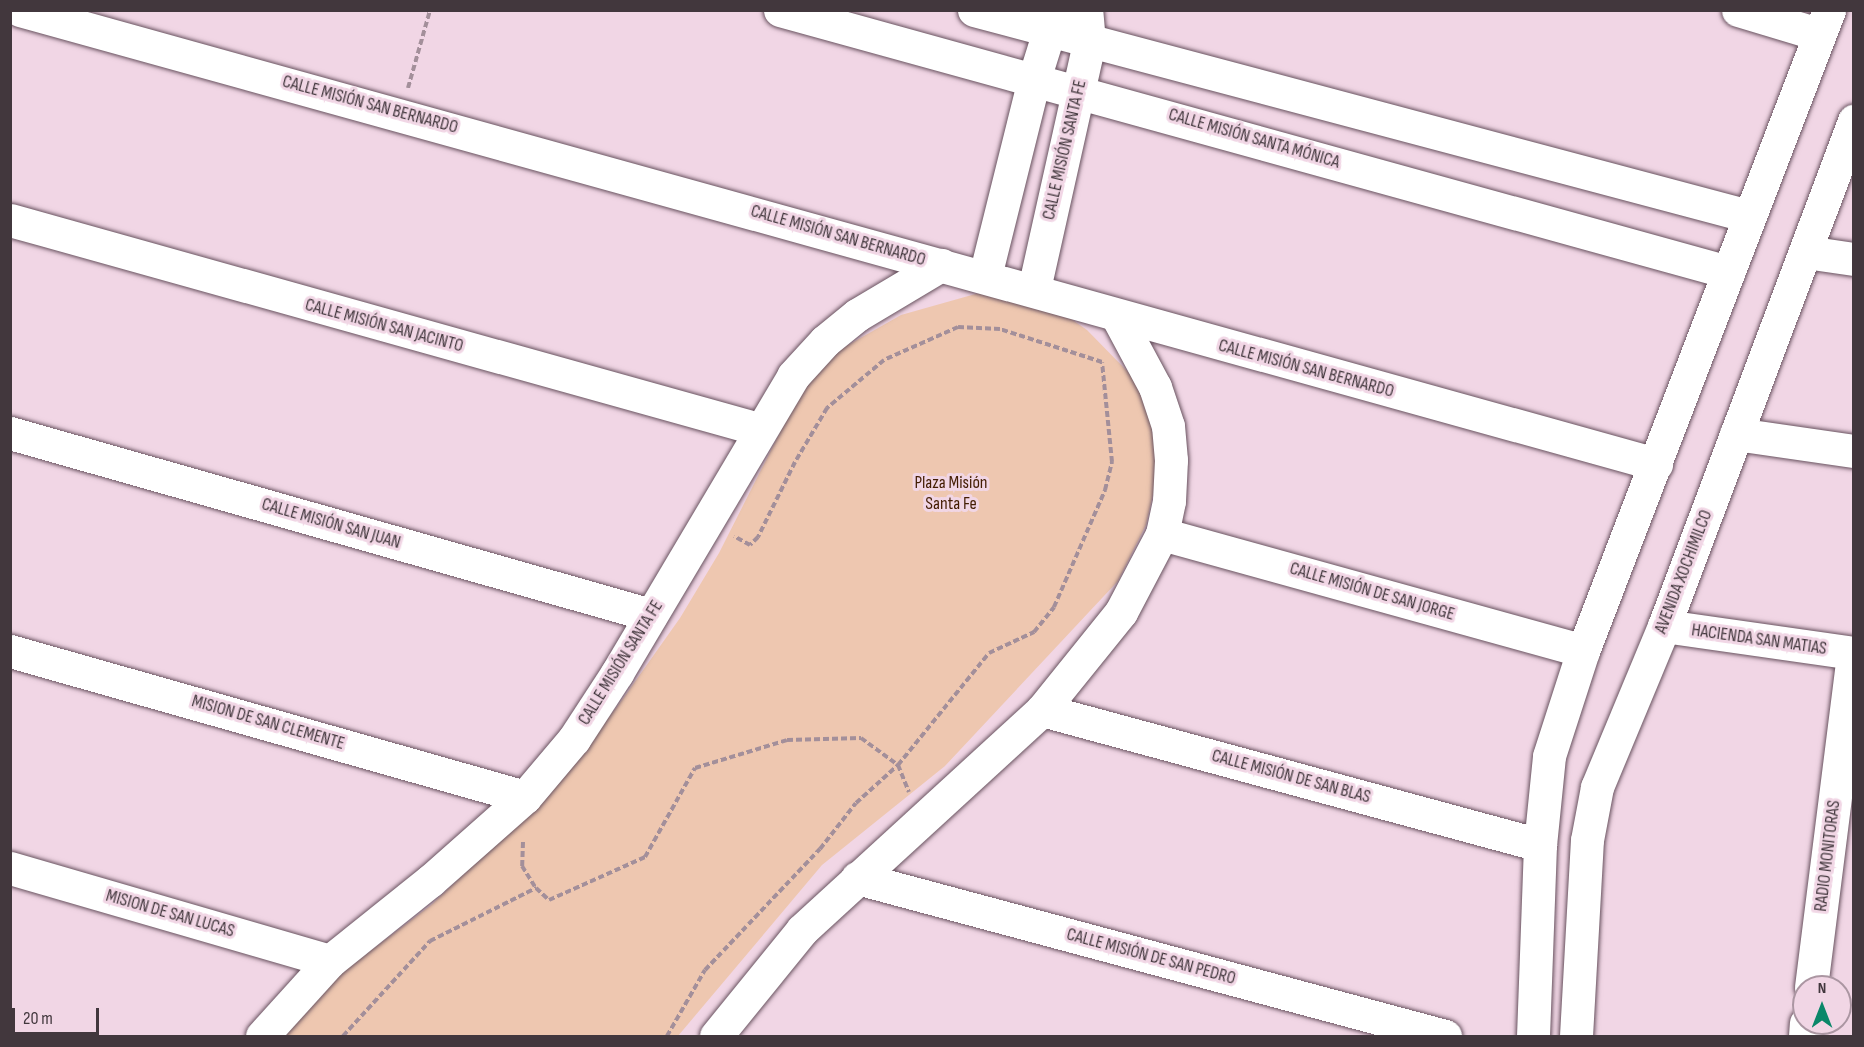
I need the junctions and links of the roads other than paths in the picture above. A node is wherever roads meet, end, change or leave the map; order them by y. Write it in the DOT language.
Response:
graph roads {
  1 [pos="20,10"];
  2 [pos="780,10"];
  3 [pos="974,10"];
  4 [pos="1738,10"];
  5 [pos="1058,21"];
  6 [pos="1824,22"];
  7 [pos="1087,26"];
  8 [pos="1034,79"];
  9 [pos="1078,90"];
  10 [pos="1854,121"];
  11 [pos="1749,216"];
  12 [pos="10,220"];
  13 [pos="1806,252"];
  14 [pos="1854,259"];
  15 [pos="941,265"];
  16 [pos="1728,272"];
  17 [pos="985,276"];
  18 [pos="1034,289"];
  19 [pos="1118,318"];
  20 [pos="759,429"];
  21 [pos="10,433"];
  22 [pos="1736,434"];
  23 [pos="1854,451"];
  24 [pos="1656,464"];
  25 [pos="1162,534"];
  26 [pos="651,615"];
  27 [pos="1664,626"];
  28 [pos="10,651"];
  29 [pos="1582,651"];
  30 [pos="1853,653"];
  31 [pos="1042,710"];
  32 [pos="525,797"];
  33 [pos="1540,845"];
  34 [pos="10,868"];
  35 [pos="858,878"];
  36 [pos="330,961"];
  37 [pos="1813,975"];
  38 [pos="262,1036"];
  39 [pos="716,1036"];
  40 [pos="1445,1036"];
  41 [pos="1533,1036"];
  42 [pos="1576,1036"];
  1 -- 15 [label="street, CALLE MISIÓN SAN BERNARDO"];
  2 -- 8 [label="street, CALLE MISIÓN SANTA MÓNICA"];
  3 -- 5 [label="street"];
  4 -- 6 [label="street"];
  5 -- 7 [label="street"];
  5 -- 8 [label="street"];
  6 -- 11 [label="street"];
  7 -- 9 [label="street, CALLE MISIÓN SANTA FE"];
  7 -- 11 [label="street"];
  8 -- 9 [label="street, CALLE MISIÓN SANTA MÓNICA"];
  8 -- 17 [label="street"];
  9 -- 16 [label="street, CALLE MISIÓN SANTA MÓNICA"];
  9 -- 18 [label="street, CALLE MISIÓN SANTA FE"];
  10 -- 13 [label="street, AVENIDA XOCHIMILCO"];
  11 -- 16 [label="street"];
  12 -- 20 [label="street, CALLE MISIÓN SAN JACINTO"];
  13 -- 14 [label="street"];
  13 -- 22 [label="street, AVENIDA XOCHIMILCO"];
  15 -- 17 [label="street, CALLE MISIÓN SAN BERNARDO"];
  15 -- 20 [label="street, CALLE MISIÓN SANTA FE"];
  16 -- 24 [label="street"];
  17 -- 18 [label="street, CALLE MISIÓN SAN BERNARDO"];
  18 -- 19 [label="street, CALLE MISIÓN SAN BERNARDO"];
  19 -- 24 [label="street, CALLE MISIÓN SAN BERNARDO"];
  19 -- 25 [label="street"];
  20 -- 26 [label="street, CALLE MISIÓN SANTA FE"];
  21 -- 26 [label="street, CALLE MISIÓN SAN JUAN"];
  22 -- 23 [label="street"];
  22 -- 27 [label="street, AVENIDA XOCHIMILCO"];
  24 -- 29 [label="street"];
  25 -- 29 [label="street, CALLE MISIÓN DE SAN JORGE"];
  25 -- 31 [label="street"];
  26 -- 32 [label="street, CALLE MISIÓN SANTA FE"];
  27 -- 30 [label="street, HACIENDA SAN MATIAS"];
  27 -- 42 [label="street, AVENIDA XOCHIMILCO"];
  28 -- 32 [label="street, MISION DE SAN CLEMENTE"];
  29 -- 33 [label="street"];
  30 -- 37 [label="street, RADIO MONITORAS"];
  31 -- 33 [label="street, CALLE MISIÓN DE SAN BLAS"];
  31 -- 35 [label="street"];
  32 -- 36 [label="street, CALLE MISIÓN SANTA FE"];
  33 -- 41 [label="street"];
  34 -- 36 [label="street, MISION DE SAN LUCAS"];
  35 -- 39 [label="street"];
  35 -- 40 [label="street, CALLE MISIÓN DE SAN PEDRO"];
  36 -- 38 [label="street, CALLE MISIÓN SANTA FE"];
}
